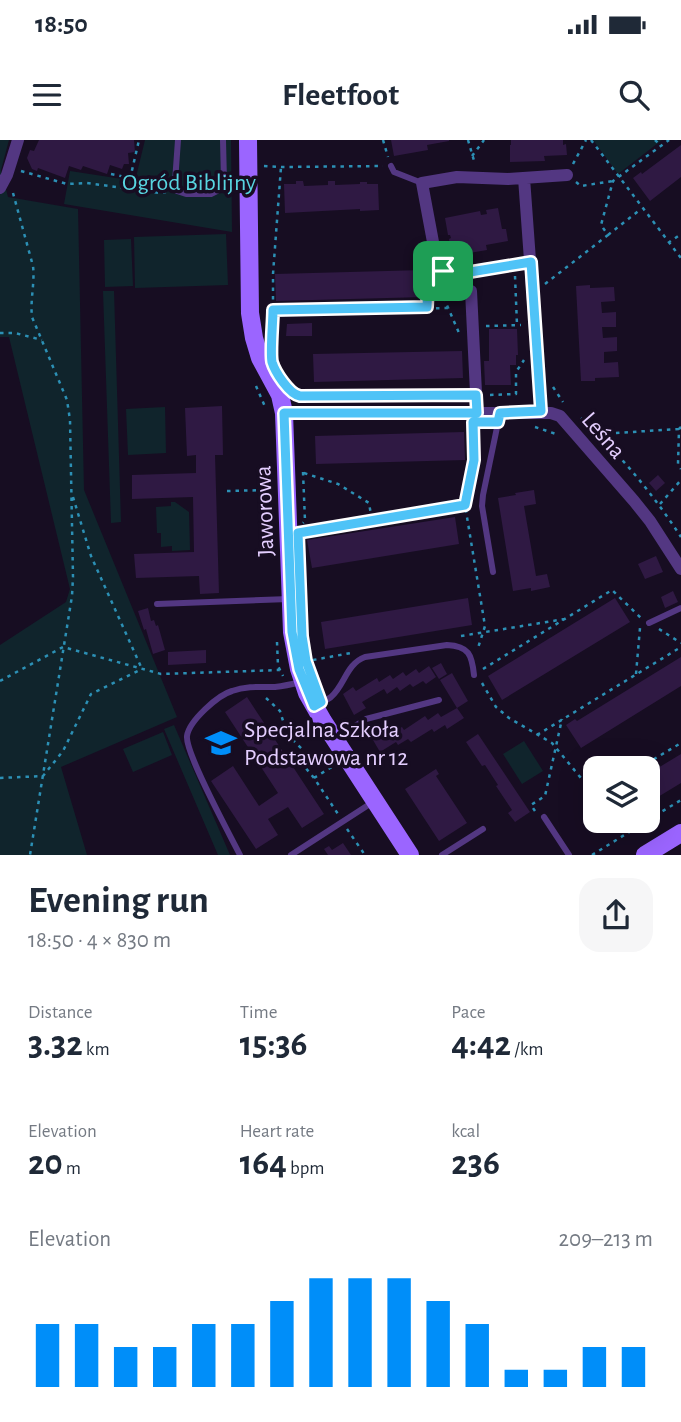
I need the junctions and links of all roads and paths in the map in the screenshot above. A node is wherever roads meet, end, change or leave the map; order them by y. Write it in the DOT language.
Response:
graph roads {
  1 [pos="18,140"];
  2 [pos="139,140"];
  3 [pos="178,140"];
  4 [pos="223,140"];
  5 [pos="248,140"];
  6 [pos="383,140"];
  7 [pos="468,140"];
  8 [pos="484,140"];
  9 [pos="586,140"];
  10 [pos="599,140"];
  11 [pos="655,140"];
  12 [pos="669,140"];
  13 [pos="592,142"];
  14 [pos="661,146"];
  15 [pos="472,156"];
  16 [pos="257,165"];
  17 [pos="391,166"];
  18 [pos="281,167"];
  19 [pos="12,173"];
  20 [pos="111,174"];
  21 [pos="567,175"];
  22 [pos="619,177"];
  23 [pos="130,178"];
  24 [pos="478,178"];
  25 [pos="524,178"];
  26 [pos="613,181"];
  27 [pos="422,183"];
  28 [pos="0,188"];
  29 [pos="177,191"];
  30 [pos="642,208"];
  31 [pos="681,234"];
  32 [pos="607,235"];
  33 [pos="668,243"];
  34 [pos="681,258"];
  35 [pos="432,261"];
  36 [pos="531,262"];
  37 [pos="514,265"];
  38 [pos="544,283"];
  39 [pos="471,292"];
  40 [pos="427,307"];
  41 [pos="449,308"];
  42 [pos="273,310"];
  43 [pos="259,312"];
  44 [pos="517,325"];
  45 [pos="524,325"];
  46 [pos="472,326"];
  47 [pos="0,333"];
  48 [pos="461,339"];
  49 [pos="42,340"];
  50 [pos="273,349"];
  51 [pos="525,358"];
  52 [pos="553,387"];
  53 [pos="294,395"];
  54 [pos="476,395"];
  55 [pos="571,409"];
  56 [pos="541,411"];
  57 [pos="284,413"];
  58 [pos="477,413"];
  59 [pos="499,417"];
  60 [pos="580,418"];
  61 [pos="531,426"];
  62 [pos="680,428"];
  63 [pos="598,434"];
  64 [pos="569,438"];
  65 [pos="300,465"];
  66 [pos="681,469"];
  67 [pos="304,473"];
  68 [pos="681,480"];
  69 [pos="272,489"];
  70 [pos="226,491"];
  71 [pos="71,493"];
  72 [pos="465,505"];
  73 [pos="659,505"];
  74 [pos="372,521"];
  75 [pos="681,537"];
  76 [pos="681,569"];
  77 [pos="493,572"];
  78 [pos="291,599"];
  79 [pos="157,604"];
  80 [pos="681,608"];
  81 [pos="641,618"];
  82 [pos="565,619"];
  83 [pos="649,623"];
  84 [pos="484,632"];
  85 [pos="681,645"];
  86 [pos="63,647"];
  87 [pos="478,649"];
  88 [pos="142,669"];
  89 [pos="280,670"];
  90 [pos="636,674"];
  91 [pos="478,675"];
  92 [pos="0,681"];
  93 [pos="303,681"];
  94 [pos="255,687"];
  95 [pos="439,700"];
  96 [pos="314,706"];
  97 [pos="562,719"];
  98 [pos="537,735"];
  99 [pos="334,739"];
  100 [pos="681,743"];
  101 [pos="556,747"];
  102 [pos="659,756"];
  103 [pos="335,765"];
  104 [pos="43,776"];
  105 [pos="0,778"];
  106 [pos="314,778"];
  107 [pos="583,780"];
  108 [pos="681,800"];
  109 [pos="375,801"];
  110 [pos="660,813"];
  111 [pos="544,817"];
  112 [pos="343,822"];
  113 [pos="483,829"];
  114 [pos="681,833"];
  115 [pos="625,834"];
  116 [pos="30,855"];
  117 [pos="240,855"];
  118 [pos="290,855"];
  119 [pos="365,855"];
  120 [pos="410,855"];
  121 [pos="442,855"];
  122 [pos="569,855"];
  123 [pos="592,855"];
  124 [pos="645,855"];
  1 -- 19 [label="street"];
  2 -- 23 [label="path"];
  3 -- 29 [label="lane"];
  4 -- 29 [label="lane"];
  5 -- 57 [label="street, Jaworowa"];
  6 -- 17 [label="path"];
  7 -- 15 [label="path"];
  8 -- 15 [label="path"];
  9 -- 21 [label="path"];
  10 -- 13 [label="path"];
  11 -- 14 [label="path"];
  12 -- 14 [label="path"];
  13 -- 22 [label="path"];
  14 -- 22 [label="path"];
  15 -- 24 [label="path"];
  16 -- 18 [label="path"];
  17 -- 18 [label="path"];
  17 -- 27 [label="lane"];
  18 -- 42 [label="path"];
  19 -- 28 [label="street"];
  19 -- 29 [label="path"];
  19 -- 49 [label="path"];
  20 -- 23 [label="path"];
  21 -- 25 [label="street"];
  21 -- 26 [label="path"];
  22 -- 26 [label="path"];
  22 -- 30 [label="path"];
  23 -- 29 [label="path"];
  24 -- 25 [label="street"];
  24 -- 27 [label="street"];
  25 -- 36 [label="street"];
  26 -- 32 [label="path"];
  27 -- 35 [label="street"];
  30 -- 32 [label="path"];
  30 -- 33 [label="path"];
  31 -- 33 [label="path"];
  32 -- 38 [label="path"];
  33 -- 34 [label="path"];
  35 -- 37 [label="street"];
  35 -- 40 [label="path"];
  35 -- 41 [label="path"];
  36 -- 37 [label="street"];
  36 -- 56 [label="street"];
  37 -- 44 [label="path"];
  39 -- 46 [label="street"];
  40 -- 41 [label="path"];
  40 -- 42 [label="path"];
  41 -- 48 [label="path"];
  42 -- 43 [label="path"];
  42 -- 50 [label="path"];
  44 -- 45 [label="path"];
  44 -- 46 [label="path"];
  46 -- 54 [label="street"];
  47 -- 49 [label="path"];
  49 -- 71 [label="path"];
  51 -- 54 [label="path"];
  52 -- 55 [label="path"];
  53 -- 54 [label="path"];
  54 -- 58 [label="street"];
  56 -- 59 [label="street"];
  56 -- 76 [label="street, Leśna"];
  57 -- 58 [label="street"];
  57 -- 78 [label="street, Jaworowa"];
  58 -- 59 [label="street"];
  59 -- 72 [label="path"];
  59 -- 77 [label="lane"];
  60 -- 63 [label="path"];
  61 -- 64 [label="path"];
  62 -- 63 [label="path"];
  62 -- 66 [label="path"];
  63 -- 73 [label="path"];
  65 -- 67 [label="path"];
  67 -- 74 [label="path"];
  67 -- 74 [label="path"];
  68 -- 73 [label="path"];
  69 -- 70 [label="path"];
  71 -- 86 [label="path"];
  71 -- 88 [label="path"];
  72 -- 74 [label="path"];
  72 -- 84 [label="path"];
  73 -- 75 [label="path"];
  78 -- 79 [label="lane"];
  78 -- 93 [label="street, Jaworowa"];
  80 -- 83 [label="lane"];
  81 -- 82 [label="path"];
  81 -- 83 [label="path"];
  81 -- 90 [label="path"];
  82 -- 84 [label="path"];
  82 -- 91 [label="path"];
  83 -- 85 [label="path"];
  84 -- 87 [label="path"];
  85 -- 90 [label="path"];
  86 -- 88 [label="path"];
  86 -- 92 [label="path"];
  86 -- 104 [label="path"];
  88 -- 89 [label="path"];
  88 -- 104 [label="path"];
  90 -- 97 [label="path"];
  91 -- 96 [label="lane"];
  91 -- 98 [label="path"];
  93 -- 94 [label="lane"];
  93 -- 96 [label="street, Jaworowa"];
  94 -- 106 [label="path"];
  94 -- 117 [label="lane"];
  95 -- 99 [label="lane"];
  96 -- 99 [label="street, Jaworowa"];
  97 -- 98 [label="path"];
  97 -- 101 [label="path"];
  98 -- 101 [label="path"];
  99 -- 109 [label="street, Jaworowa"];
  100 -- 102 [label="path"];
  101 -- 107 [label="path"];
  101 -- 111 [label="path"];
  103 -- 106 [label="path"];
  104 -- 105 [label="path"];
  104 -- 116 [label="path"];
  106 -- 112 [label="path"];
  108 -- 110 [label="path"];
  109 -- 112 [label="lane"];
  109 -- 120 [label="street, Jaworowa"];
  111 -- 122 [label="lane"];
  112 -- 118 [label="lane"];
  112 -- 119 [label="path"];
  113 -- 121 [label="lane"];
  114 -- 124 [label="street"];
  115 -- 123 [label="path"];
}
